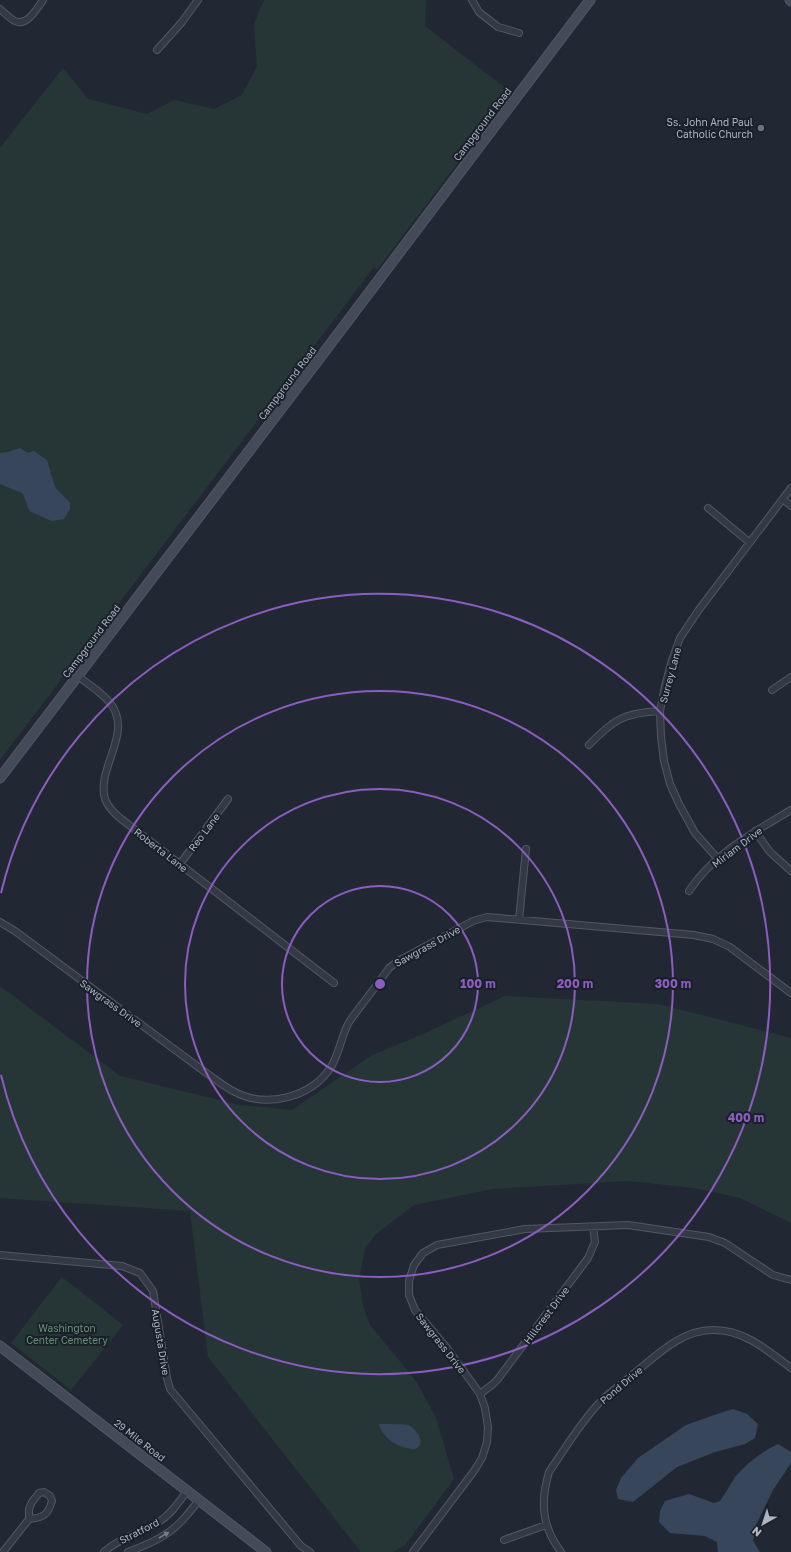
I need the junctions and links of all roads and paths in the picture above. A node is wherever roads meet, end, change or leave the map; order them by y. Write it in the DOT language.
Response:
graph roads {
  1 [pos="43,0"];
  2 [pos="198,0"];
  3 [pos="472,0"];
  4 [pos="590,0"];
  5 [pos="0,9"];
  6 [pos="519,33"];
  7 [pos="158,50"];
  8 [pos="791,488"];
  9 [pos="784,499"];
  10 [pos="791,506"];
  11 [pos="708,508"];
  12 [pos="749,542"];
  13 [pos="78,676"];
  14 [pos="791,677"];
  15 [pos="772,690"];
  16 [pos="660,711"];
  17 [pos="589,745"];
  18 [pos="0,778"];
  19 [pos="228,799"];
  20 [pos="791,810"];
  21 [pos="755,831"];
  22 [pos="526,849"];
  23 [pos="718,859"];
  24 [pos="180,864"];
  25 [pos="791,871"];
  26 [pos="689,891"];
  27 [pos="519,920"];
  28 [pos="0,922"];
  29 [pos="334,983"];
  30 [pos="791,993"];
  31 [pos="593,1227"];
  32 [pos="0,1255"];
  33 [pos="791,1280"];
  34 [pos="0,1346"];
  35 [pos="791,1368"];
  36 [pos="480,1394"];
  37 [pos="187,1491"];
  38 [pos="199,1500"];
  39 [pos="30,1519"];
  40 [pos="546,1525"];
  41 [pos="504,1540"];
  42 [pos="3,1552"];
  43 [pos="104,1552"];
  44 [pos="128,1552"];
  45 [pos="266,1552"];
  46 [pos="310,1552"];
  47 [pos="413,1552"];
  48 [pos="561,1552"];
  1 -- 5 [label="street"];
  2 -- 7 [label="street"];
  3 -- 6 [label="street"];
  4 -- 13 [label="street, Campground Road"];
  8 -- 9 [label="street, Surrey Lane"];
  9 -- 10 [label="street"];
  9 -- 12 [label="street, Surrey Lane"];
  11 -- 12 [label="street"];
  12 -- 16 [label="street, Surrey Lane"];
  13 -- 18 [label="street, Campground Road"];
  13 -- 24 [label="street, Roberta Lane"];
  14 -- 15 [label="street"];
  16 -- 17 [label="street"];
  16 -- 23 [label="street, Surrey Lane"];
  19 -- 24 [label="street, Reo Lane"];
  20 -- 21 [label="street, Miriam Drive"];
  21 -- 23 [label="street, Miriam Drive"];
  21 -- 25 [label="street"];
  22 -- 27 [label="street"];
  23 -- 26 [label="street, Miriam Drive"];
  24 -- 29 [label="street, Roberta Lane"];
  27 -- 28 [label="street, Sawgrass Drive"];
  27 -- 30 [label="street, Sawgrass Drive"];
  31 -- 33 [label="street, Sawgrass Drive"];
  31 -- 36 [label="street, Hillcrest Drive"];
  31 -- 36 [label="street, Sawgrass Drive"];
  32 -- 46 [label="street, Augusta Drive"];
  34 -- 37 [label="street, 29 Mile Road"];
  35 -- 40 [label="street, Pond Drive"];
  36 -- 47 [label="street, Sawgrass Drive"];
  37 -- 38 [label="street, 29 Mile Road"];
  37 -- 43 [label="street, Stratford"];
  44 -- 38 [label="street, Stratford, one-way"];
  38 -- 45 [label="street, 29 Mile Road"];
  39 -- 39 [label="street"];
  39 -- 42 [label="street"];
  40 -- 41 [label="street"];
  40 -- 48 [label="street, Pond Drive"];
}
